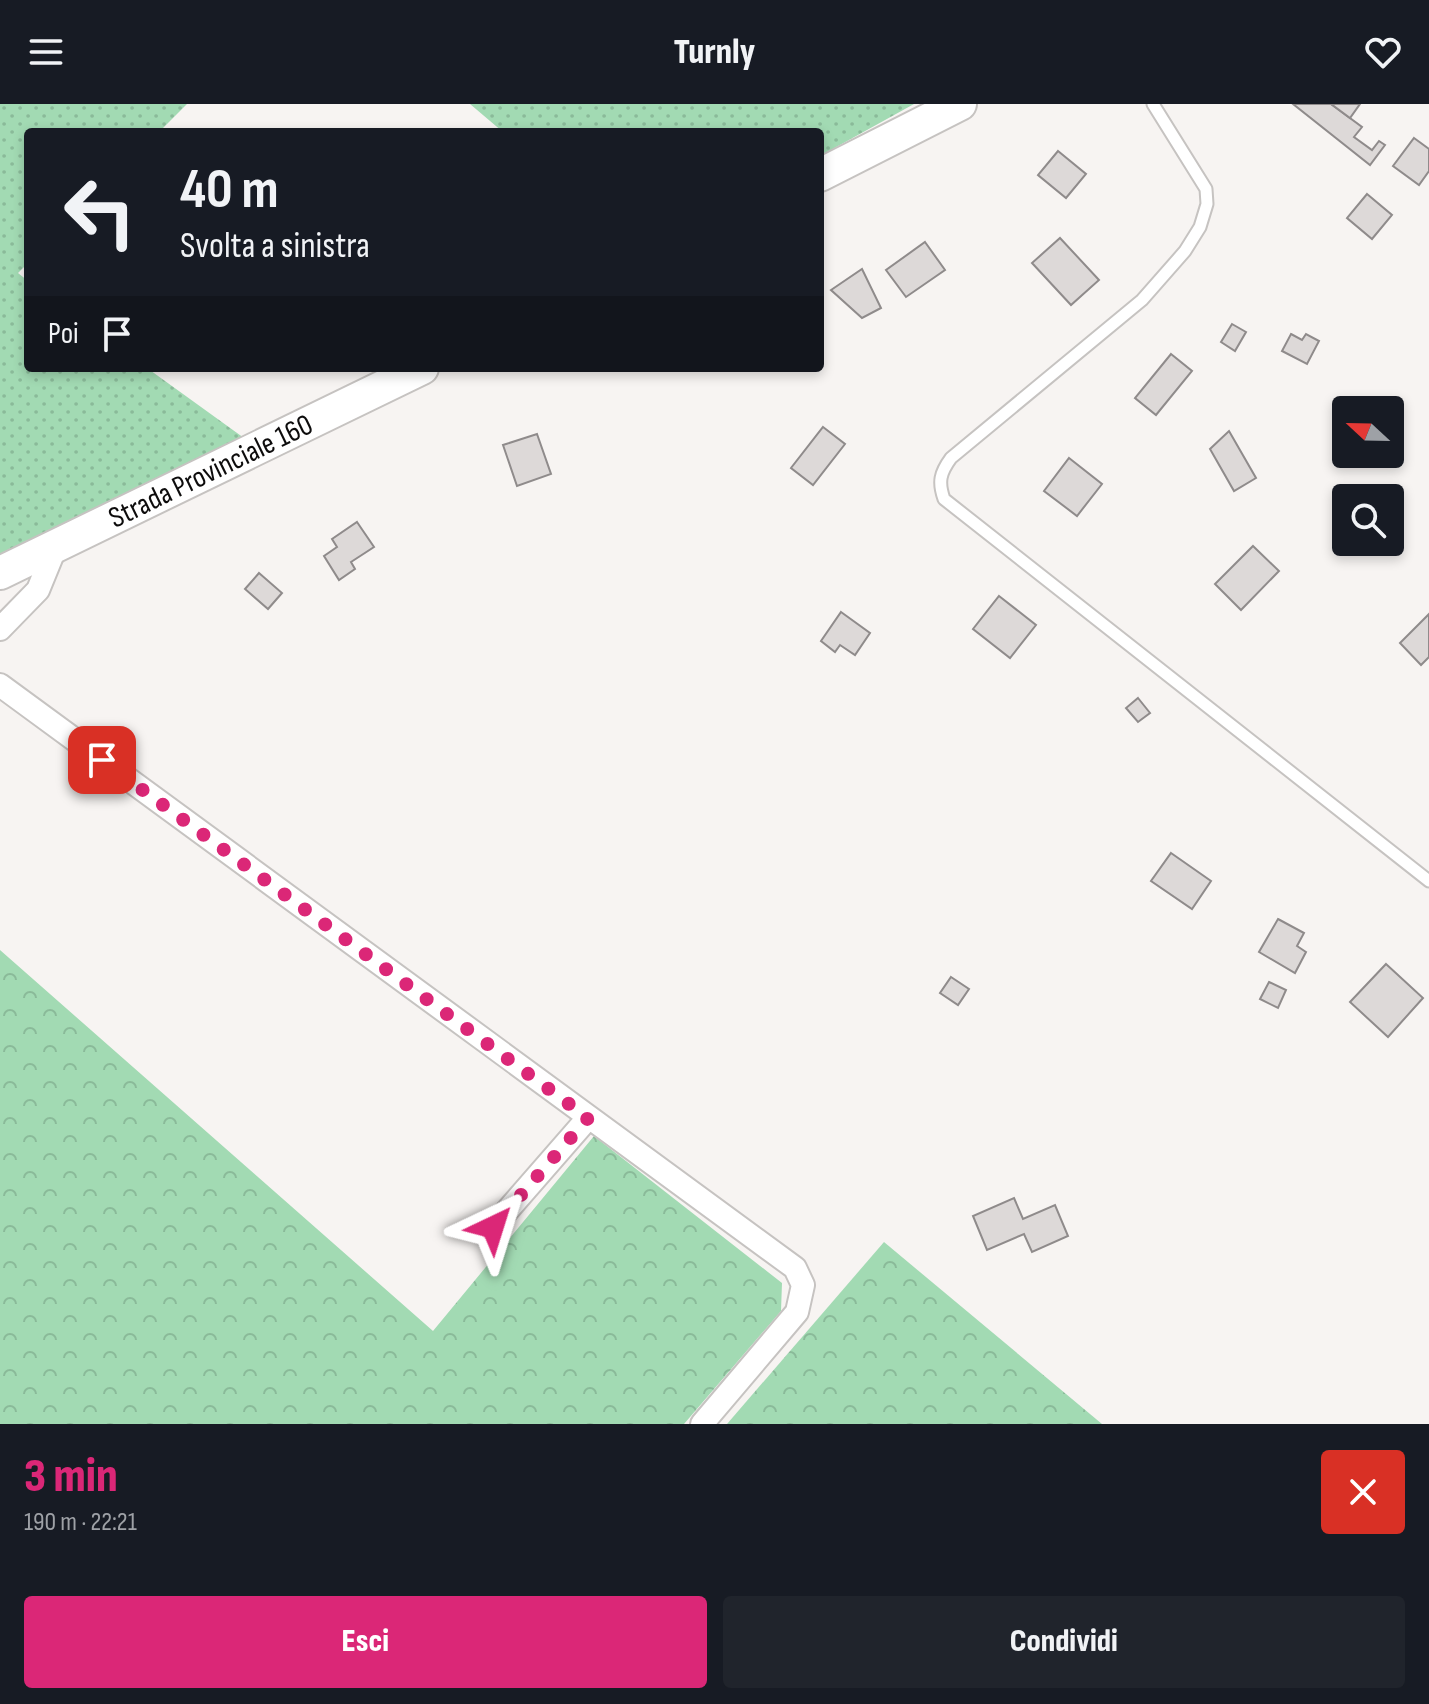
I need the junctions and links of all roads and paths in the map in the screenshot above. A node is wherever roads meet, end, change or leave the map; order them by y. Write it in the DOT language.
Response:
graph roads {
  1 [pos="960,104"];
  2 [pos="1153,104"];
  3 [pos="824,173"];
  4 [pos="414,372"];
  5 [pos="56,546"];
  6 [pos="0,573"];
  7 [pos="0,629"];
  8 [pos="0,685"];
  9 [pos="1429,881"];
  10 [pos="588,1118"];
  11 [pos="493,1227"];
  12 [pos="702,1424"];
  1 -- 3 [label="street"];
  2 -- 9 [label="lane"];
  4 -- 5 [label="street, Strada Provinciale 160"];
  5 -- 6 [label="street, Strada Provinciale 160"];
  5 -- 7 [label="street"];
  8 -- 10 [label="street"];
  10 -- 11 [label="street"];
  10 -- 12 [label="street"];
}
